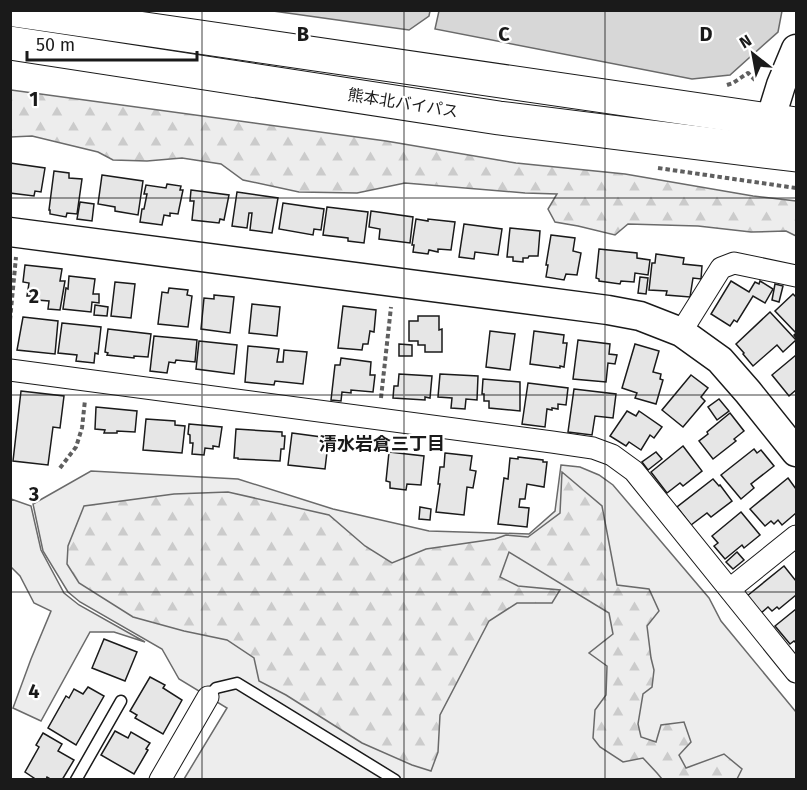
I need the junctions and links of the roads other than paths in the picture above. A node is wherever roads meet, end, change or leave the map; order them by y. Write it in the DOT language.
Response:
graph roads {
  1 [pos="14,10"];
  2 [pos="10,43"];
  3 [pos="796,49"];
  4 [pos="776,131"];
  5 [pos="796,156"];
  6 [pos="10,232"];
  7 [pos="796,276"];
  8 [pos="681,332"];
  9 [pos="10,370"];
  10 [pos="796,452"];
  11 [pos="796,536"];
  12 [pos="730,590"];
  13 [pos="796,672"];
  14 [pos="208,697"];
  15 [pos="121,701"];
  16 [pos="76,780"];
  17 [pos="160,780"];
  18 [pos="395,780"];
  1 -- 4 [label="highway, 熊本北バイパス"];
  2 -- 4 [label="highway, 熊本北バイパス"];
  3 -- 4 [label="street"];
  4 -- 5 [label="highway, 熊本北バイパス"];
  6 -- 8 [label="street"];
  7 -- 8 [label="street"];
  8 -- 10 [label="street"];
  9 -- 12 [label="street"];
  11 -- 12 [label="street"];
  12 -- 13 [label="street"];
  14 -- 17 [label="street"];
  14 -- 18 [label="lane"];
  15 -- 16 [label="lane"];
}
